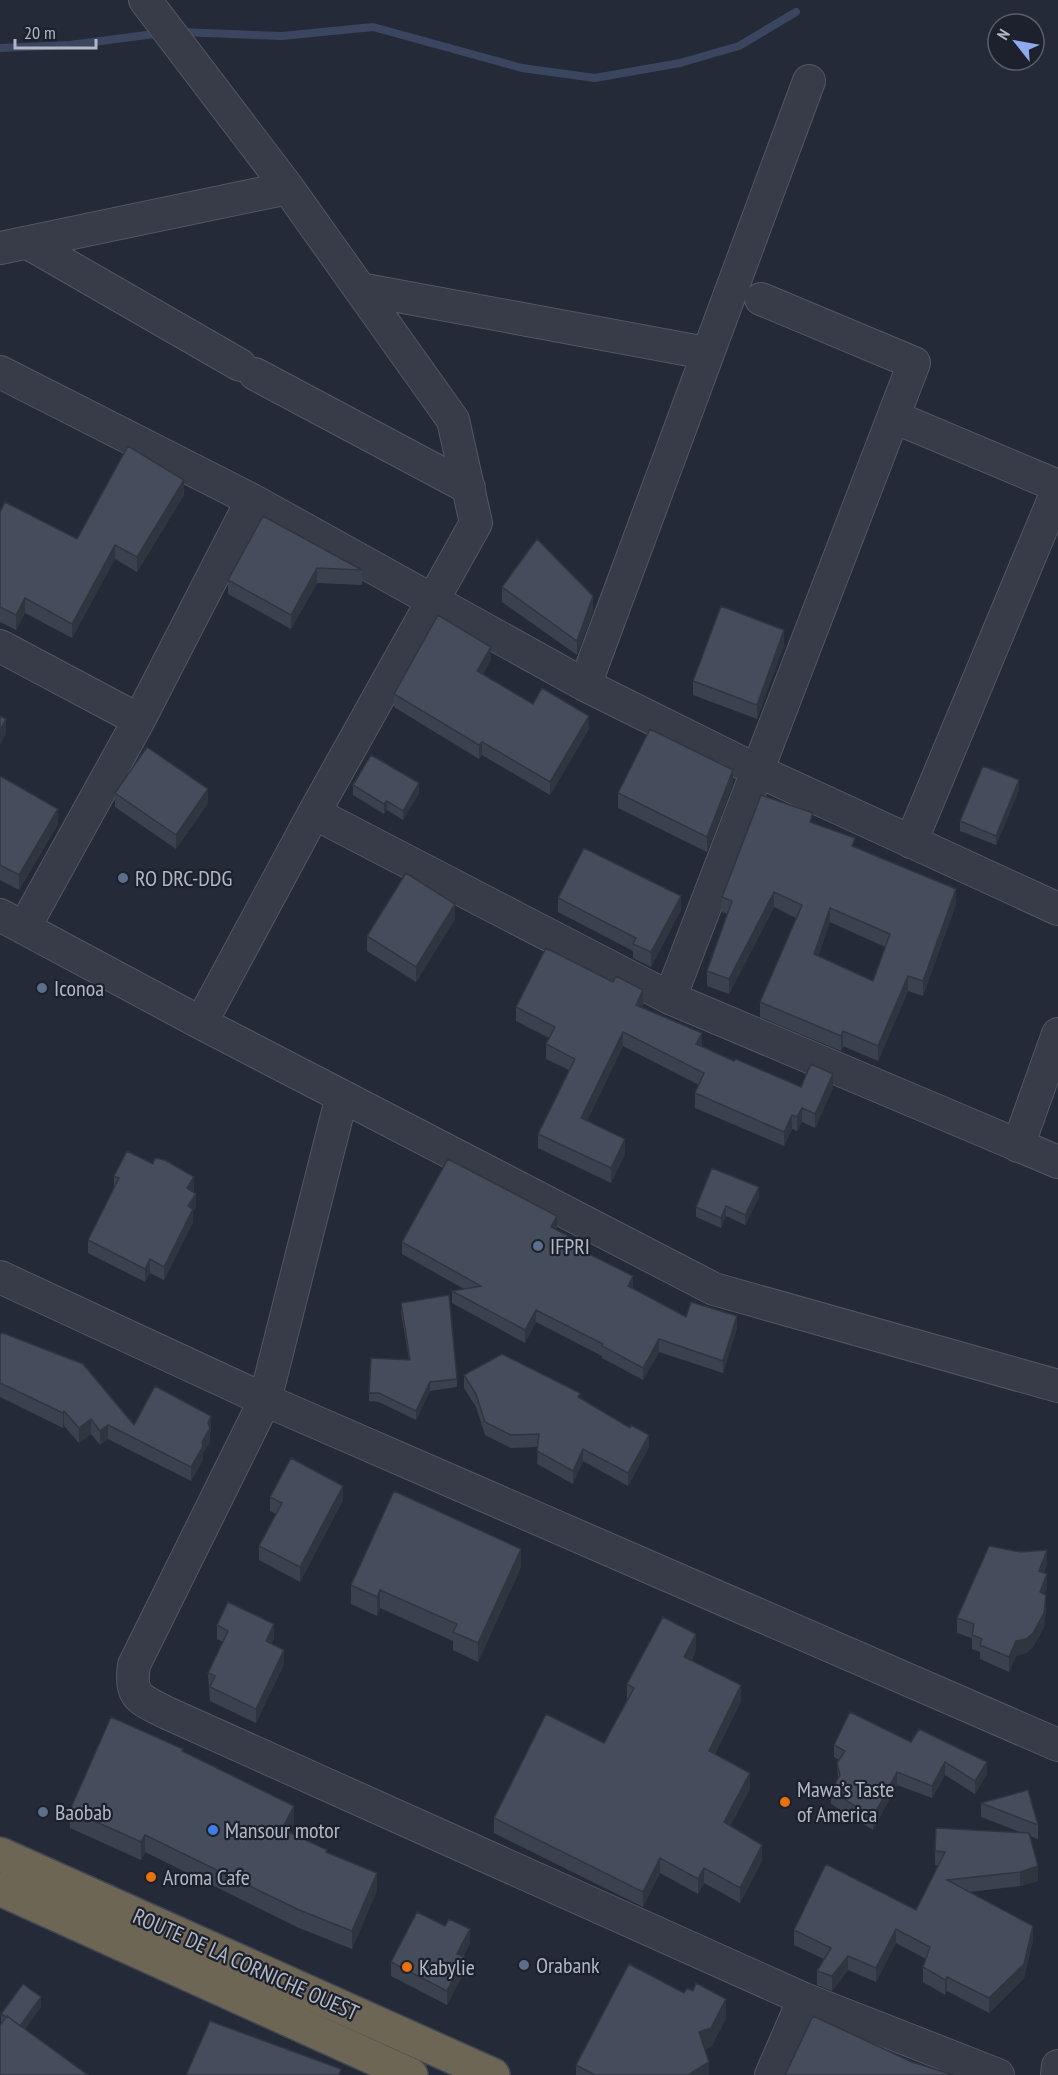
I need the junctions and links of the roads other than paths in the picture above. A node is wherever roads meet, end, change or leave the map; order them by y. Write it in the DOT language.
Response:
graph roads {
  1 [pos="145,0"];
  2 [pos="809,81"];
  3 [pos="288,188"];
  4 [pos="14,246"];
  5 [pos="360,289"];
  6 [pos="761,299"];
  7 [pos="706,353"];
  8 [pos="0,372"];
  9 [pos="894,417"];
  10 [pos="1058,487"];
  11 [pos="469,488"];
  12 [pos="252,501"];
  13 [pos="434,603"];
  14 [pos="0,646"];
  15 [pos="585,686"];
  16 [pos="139,720"];
  17 [pos="758,771"];
  18 [pos="314,813"];
  19 [pos="911,842"];
  20 [pos="1058,909"];
  21 [pos="12,921"];
  22 [pos="670,998"];
  23 [pos="201,1023"];
  24 [pos="1058,1034"];
  25 [pos="342,1096"];
  26 [pos="1018,1146"];
  27 [pos="1058,1162"];
  28 [pos="0,1278"];
  29 [pos="1058,1386"];
  30 [pos="265,1400"];
  31 [pos="1058,1745"];
  32 [pos="0,1854"];
  33 [pos="0,1889"];
  34 [pos="804,1999"];
  35 [pos="1058,2066"];
  36 [pos="411,2075"];
  37 [pos="493,2075"];
  38 [pos="771,2075"];
  39 [pos="998,2075"];
  40 [pos="1057,2075"];
  1 -- 3 [label="street"];
  2 -- 7 [label="street"];
  3 -- 4 [label="street"];
  3 -- 5 [label="street"];
  4 -- 11 [label="street"];
  5 -- 7 [label="street"];
  5 -- 11 [label="street"];
  6 -- 9 [label="street"];
  7 -- 15 [label="street"];
  8 -- 12 [label="street"];
  9 -- 10 [label="street"];
  9 -- 17 [label="street"];
  10 -- 19 [label="street"];
  11 -- 13 [label="street"];
  12 -- 13 [label="street"];
  12 -- 16 [label="street"];
  13 -- 15 [label="street"];
  13 -- 18 [label="street"];
  14 -- 16 [label="street"];
  15 -- 17 [label="street"];
  16 -- 21 [label="street"];
  17 -- 19 [label="street"];
  17 -- 22 [label="street"];
  18 -- 22 [label="street"];
  18 -- 23 [label="street"];
  19 -- 20 [label="street"];
  21 -- 23 [label="street"];
  22 -- 26 [label="street"];
  23 -- 25 [label="street"];
  24 -- 26 [label="street"];
  25 -- 29 [label="street"];
  25 -- 30 [label="street"];
  26 -- 27 [label="street"];
  28 -- 30 [label="street"];
  30 -- 31 [label="street"];
  30 -- 34 [label="street"];
  32 -- 37 [label="highway, ROUTE DE LA CORNICHE OUEST"];
  33 -- 36 [label="highway, ROUTE DE LA CORNICHE OUEST"];
  34 -- 38 [label="street"];
  34 -- 39 [label="street"];
  35 -- 40 [label="street"];
}
